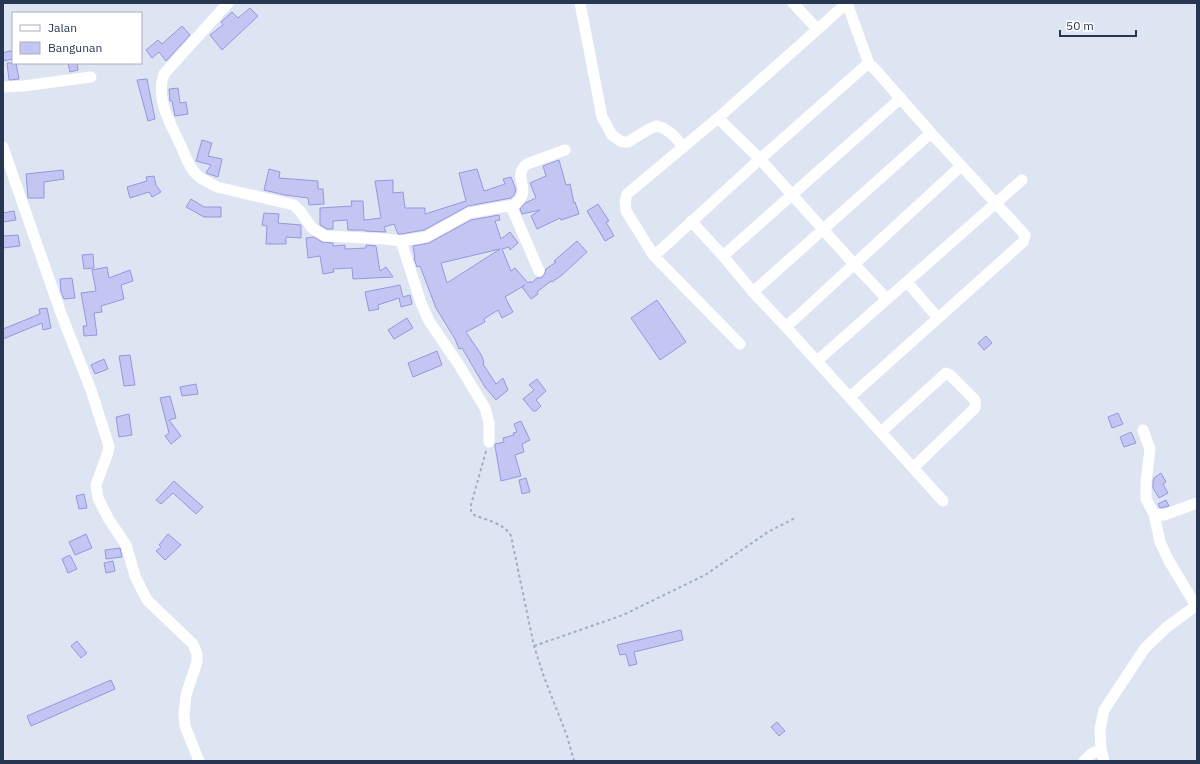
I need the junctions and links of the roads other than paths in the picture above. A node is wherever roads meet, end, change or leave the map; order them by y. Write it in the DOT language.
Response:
graph roads {
  1 [pos="228,3"];
  2 [pos="580,3"];
  3 [pos="793,3"];
  4 [pos="847,3"];
  5 [pos="817,29"];
  6 [pos="869,64"];
  7 [pos="91,77"];
  8 [pos="3,87"];
  9 [pos="901,98"];
  10 [pos="718,118"];
  11 [pos="931,133"];
  12 [pos="3,147"];
  13 [pos="684,147"];
  14 [pos="565,150"];
  15 [pos="760,159"];
  16 [pos="961,166"];
  17 [pos="1022,180"];
  18 [pos="792,195"];
  19 [pos="996,203"];
  20 [pos="512,206"];
  21 [pos="691,221"];
  22 [pos="823,228"];
  23 [pos="401,241"];
  24 [pos="654,256"];
  25 [pos="723,256"];
  26 [pos="854,264"];
  27 [pos="539,271"];
  28 [pos="907,282"];
  29 [pos="753,292"];
  30 [pos="887,299"];
  31 [pos="938,318"];
  32 [pos="786,327"];
  33 [pos="740,344"];
  34 [pos="817,361"];
  35 [pos="850,397"];
  36 [pos="1143,430"];
  37 [pos="881,432"];
  38 [pos="489,442"];
  39 [pos="913,468"];
  40 [pos="943,501"];
  41 [pos="1197,503"];
  42 [pos="1154,514"];
  43 [pos="1197,606"];
  44 [pos="1101,749"];
  45 [pos="199,761"];
  46 [pos="1084,761"];
  47 [pos="1104,761"];
  1 -- 23 [label="street"];
  2 -- 13 [label="street"];
  3 -- 5 [label="street"];
  4 -- 5 [label="street"];
  4 -- 6 [label="street"];
  5 -- 10 [label="street"];
  6 -- 9 [label="street"];
  6 -- 15 [label="street"];
  7 -- 8 [label="street"];
  9 -- 11 [label="street"];
  9 -- 18 [label="street"];
  10 -- 13 [label="street"];
  10 -- 15 [label="street"];
  11 -- 16 [label="street"];
  11 -- 22 [label="street"];
  12 -- 45 [label="street"];
  13 -- 24 [label="street"];
  14 -- 20 [label="street"];
  15 -- 18 [label="street"];
  15 -- 21 [label="street"];
  16 -- 19 [label="street"];
  16 -- 26 [label="street"];
  17 -- 19 [label="street"];
  18 -- 22 [label="street"];
  18 -- 25 [label="street"];
  19 -- 28 [label="street"];
  19 -- 31 [label="street"];
  20 -- 23 [label="street"];
  20 -- 27 [label="street"];
  21 -- 24 [label="street"];
  21 -- 25 [label="street"];
  22 -- 26 [label="street"];
  22 -- 29 [label="street"];
  23 -- 38 [label="street"];
  24 -- 33 [label="street"];
  25 -- 29 [label="street"];
  26 -- 30 [label="street"];
  26 -- 32 [label="street"];
  28 -- 30 [label="street"];
  28 -- 31 [label="street"];
  29 -- 32 [label="street"];
  30 -- 34 [label="street"];
  31 -- 35 [label="street"];
  32 -- 34 [label="street"];
  34 -- 35 [label="street"];
  35 -- 37 [label="street"];
  36 -- 42 [label="street"];
  37 -- 39 [label="street"];
  37 -- 39 [label="street"];
  39 -- 40 [label="street"];
  41 -- 42 [label="street"];
  42 -- 43 [label="street"];
  43 -- 44 [label="street"];
  44 -- 46 [label="street"];
  44 -- 47 [label="street"];
}
